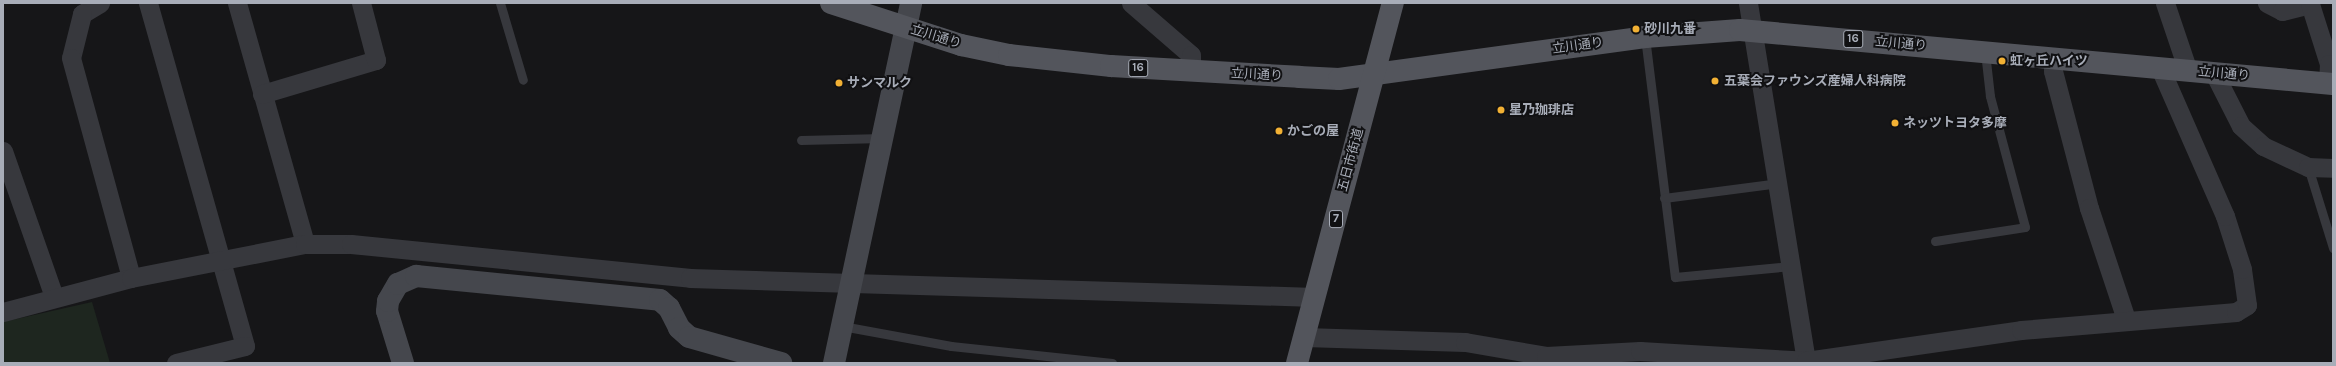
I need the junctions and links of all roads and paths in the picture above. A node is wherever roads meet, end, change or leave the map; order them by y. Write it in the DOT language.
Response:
graph roads {
  1 [pos="100,3"];
  2 [pos="148,3"];
  3 [pos="237,3"];
  4 [pos="361,3"];
  5 [pos="500,3"];
  6 [pos="831,3"];
  7 [pos="911,3"];
  8 [pos="1131,3"];
  9 [pos="1393,3"];
  10 [pos="1748,3"];
  11 [pos="2165,3"];
  12 [pos="2267,3"];
  13 [pos="2312,3"];
  14 [pos="907,28"];
  15 [pos="1752,31"];
  16 [pos="1645,37"];
  17 [pos="1985,52"];
  18 [pos="2053,59"];
  19 [pos="2160,68"];
  20 [pos="1191,71"];
  21 [pos="2188,71"];
  22 [pos="2214,73"];
  23 [pos="1374,74"];
  24 [pos="522,80"];
  25 [pos="2330,84"];
  26 [pos="262,94"];
  27 [pos="883,138"];
  28 [pos="801,140"];
  29 [pos="3,151"];
  30 [pos="2308,167"];
  31 [pos="2333,168"];
  32 [pos="1779,183"];
  33 [pos="1664,198"];
  34 [pos="1935,242"];
  35 [pos="305,244"];
  36 [pos="2333,248"];
  37 [pos="220,261"];
  38 [pos="1792,266"];
  39 [pos="131,278"];
  40 [pos="853,282"];
  41 [pos="54,297"];
  42 [pos="1315,297"];
  43 [pos="3,312"];
  44 [pos="2126,319"];
  45 [pos="842,326"];
  46 [pos="1304,337"];
  47 [pos="1806,362"];
  48 [pos="176,363"];
  49 [pos="403,363"];
  50 [pos="781,363"];
  51 [pos="834,363"];
  52 [pos="1112,363"];
  53 [pos="1297,363"];
  1 -- 39 [label="street"];
  2 -- 37 [label="street"];
  3 -- 26 [label="street"];
  4 -- 26 [label="street"];
  5 -- 24 [label="lane"];
  6 -- 14 [label="main road, 立川通り / 16"];
  7 -- 14 [label="street"];
  8 -- 20 [label="street"];
  9 -- 23 [label="main road, 五日市街道 / 7"];
  10 -- 15 [label="street"];
  11 -- 21 [label="street"];
  12 -- 13 [label="street"];
  13 -- 25 [label="street"];
  14 -- 20 [label="main road, 立川通り / 16"];
  14 -- 27 [label="street"];
  15 -- 16 [label="main road, 立川通り / 16"];
  15 -- 17 [label="main road, 立川通り / 16"];
  15 -- 32 [label="street"];
  16 -- 23 [label="main road, 立川通り / 16"];
  16 -- 33 [label="lane"];
  17 -- 18 [label="main road, 立川通り / 16"];
  17 -- 34 [label="lane"];
  18 -- 19 [label="main road, 立川通り / 16"];
  18 -- 44 [label="street"];
  19 -- 21 [label="main road, 立川通り / 16"];
  19 -- 44 [label="street"];
  20 -- 23 [label="main road, 立川通り / 16"];
  21 -- 22 [label="main road, 立川通り / 16"];
  22 -- 25 [label="main road, 立川通り / 16"];
  22 -- 30 [label="street"];
  23 -- 42 [label="main road, 五日市街道 / 7"];
  26 -- 35 [label="street"];
  27 -- 28 [label="lane"];
  27 -- 40 [label="street"];
  29 -- 41 [label="street"];
  30 -- 31 [label="street"];
  30 -- 36 [label="lane"];
  32 -- 33 [label="lane"];
  32 -- 38 [label="street"];
  33 -- 38 [label="lane"];
  35 -- 37 [label="street"];
  35 -- 40 [label="street"];
  37 -- 39 [label="street"];
  37 -- 48 [label="street"];
  38 -- 47 [label="street"];
  39 -- 41 [label="street"];
  40 -- 42 [label="street"];
  40 -- 45 [label="street"];
  41 -- 43 [label="street"];
  42 -- 46 [label="main road, 五日市街道 / 7"];
  44 -- 47 [label="street"];
  45 -- 51 [label="street"];
  45 -- 52 [label="lane"];
  46 -- 47 [label="street"];
  46 -- 53 [label="main road, 五日市街道 / 7"];
  49 -- 50 [label="street"];
}
